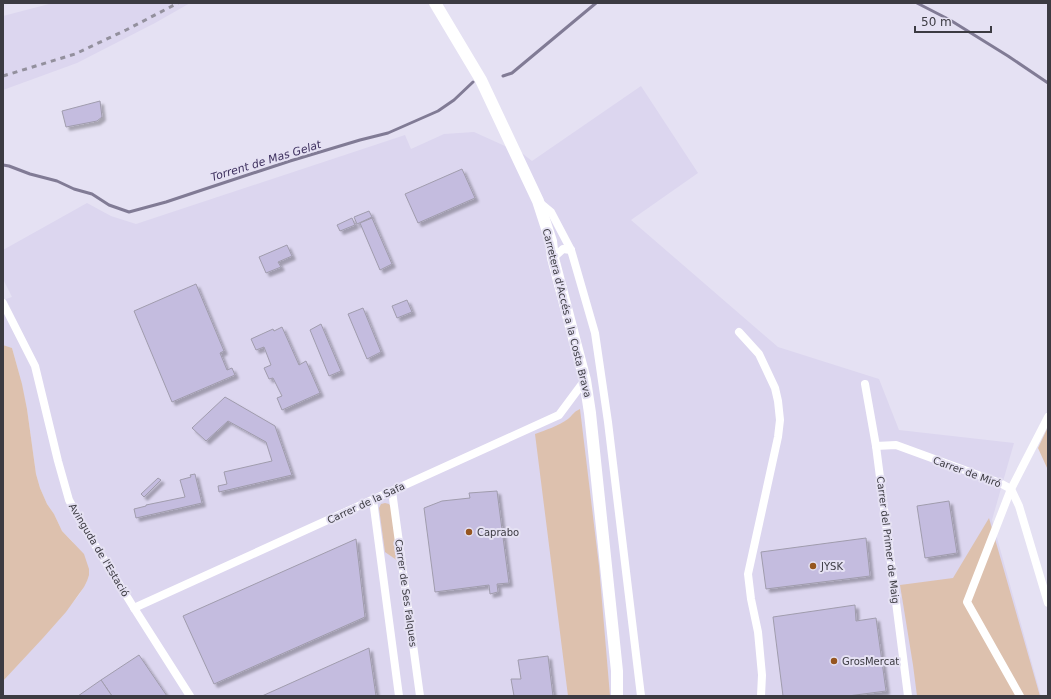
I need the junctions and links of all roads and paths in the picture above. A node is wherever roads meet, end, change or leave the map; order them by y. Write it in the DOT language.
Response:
graph roads {
  1 [pos="435,3"];
  2 [pos="538,201"];
  3 [pos="571,250"];
  4 [pos="553,258"];
  5 [pos="3,303"];
  6 [pos="739,332"];
  7 [pos="585,380"];
  8 [pos="865,384"];
  9 [pos="1048,417"];
  10 [pos="876,446"];
  11 [pos="1011,489"];
  12 [pos="392,491"];
  13 [pos="373,500"];
  14 [pos="1045,578"];
  15 [pos="1048,603"];
  16 [pos="134,608"];
  17 [pos="617,671"];
  18 [pos="190,696"];
  19 [pos="398,696"];
  20 [pos="420,696"];
  21 [pos="617,696"];
  22 [pos="625,696"];
  23 [pos="641,696"];
  24 [pos="761,696"];
  25 [pos="908,696"];
  26 [pos="1020,696"];
  1 -- 2 [label="main road, Carretera d'Accés a la Costa Brava"];
  2 -- 3 [label="street"];
  2 -- 4 [label="main road, Carretera d'Accés a la Costa Brava"];
  3 -- 4 [label="street"];
  3 -- 23 [label="street"];
  4 -- 7 [label="main road, Carretera d'Accés a la Costa Brava"];
  5 -- 16 [label="street, Avinguda de l'Estació"];
  6 -- 24 [label="street"];
  7 -- 12 [label="street, Carrer de la Safa"];
  7 -- 17 [label="main road, Carretera d'Accés a la Costa Brava"];
  8 -- 10 [label="street, Carrer del Primer de Maig"];
  9 -- 11 [label="street"];
  10 -- 11 [label="street, Carrer de Miró"];
  10 -- 25 [label="street, Carrer del Primer de Maig"];
  11 -- 14 [label="street, Carrer de Miró"];
  11 -- 26 [label="street"];
  12 -- 13 [label="street, Carrer de la Safa"];
  12 -- 20 [label="street, Carrer de Ses Falques"];
  13 -- 16 [label="street, Carrer de la Safa"];
  13 -- 19 [label="street, Carrer de Ses Falques"];
  14 -- 15 [label="street, Carrer de Miró"];
  16 -- 18 [label="street, Avinguda de l'Estació"];
  17 -- 21 [label="main road, Carretera d'Accés a la Costa Brava"];
  17 -- 22 [label="main road, Carretera d'Accés a la Costa Brava"];
}
